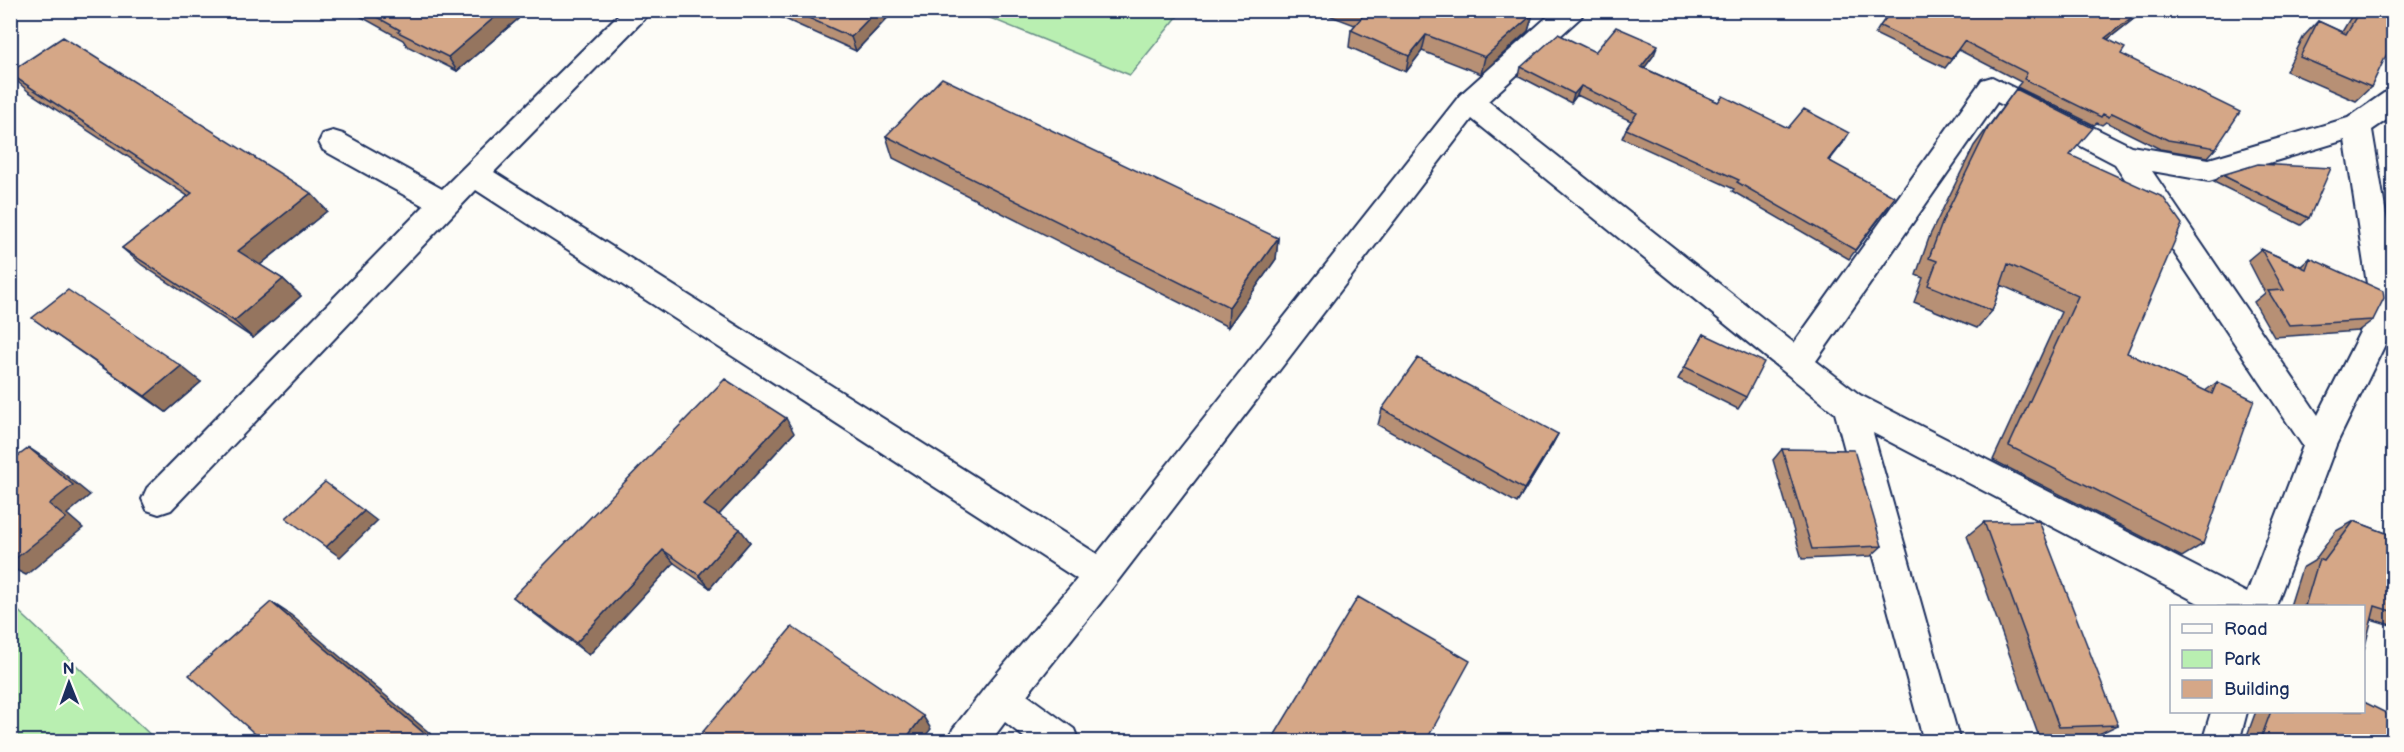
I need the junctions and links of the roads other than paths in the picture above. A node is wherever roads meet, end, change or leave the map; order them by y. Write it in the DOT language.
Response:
graph roads {
  1 [pos="640,10"];
  2 [pos="1572,10"];
  3 [pos="2394,100"];
  4 [pos="1470,102"];
  5 [pos="2357,126"];
  6 [pos="333,142"];
  7 [pos="2125,156"];
  8 [pos="474,174"];
  9 [pos="445,203"];
  10 [pos="1797,363"];
  11 [pos="1849,405"];
  12 [pos="2320,444"];
  13 [pos="159,499"];
  14 [pos="1101,576"];
  15 [pos="2236,605"];
  16 [pos="2259,605"];
  17 [pos="1001,697"];
  18 [pos="2228,713"];
  19 [pos="966,741"];
  20 [pos="1061,741"];
  21 [pos="1942,741"];
  22 [pos="2220,741"];
  1 -- 8 [label="street"];
  2 -- 4 [label="street"];
  3 -- 5 [label="street"];
  4 -- 10 [label="street"];
  4 -- 14 [label="street"];
  5 -- 7 [label="street"];
  5 -- 12 [label="street"];
  6 -- 9 [label="street"];
  7 -- 10 [label="street"];
  7 -- 12 [label="street"];
  8 -- 9 [label="street"];
  8 -- 14 [label="street"];
  9 -- 13 [label="street"];
  10 -- 11 [label="street"];
  11 -- 15 [label="street"];
  11 -- 21 [label="street"];
  12 -- 16 [label="street"];
  14 -- 17 [label="street"];
  17 -- 19 [label="street"];
  17 -- 20 [label="street"];
  18 -- 22 [label="street"];
}
